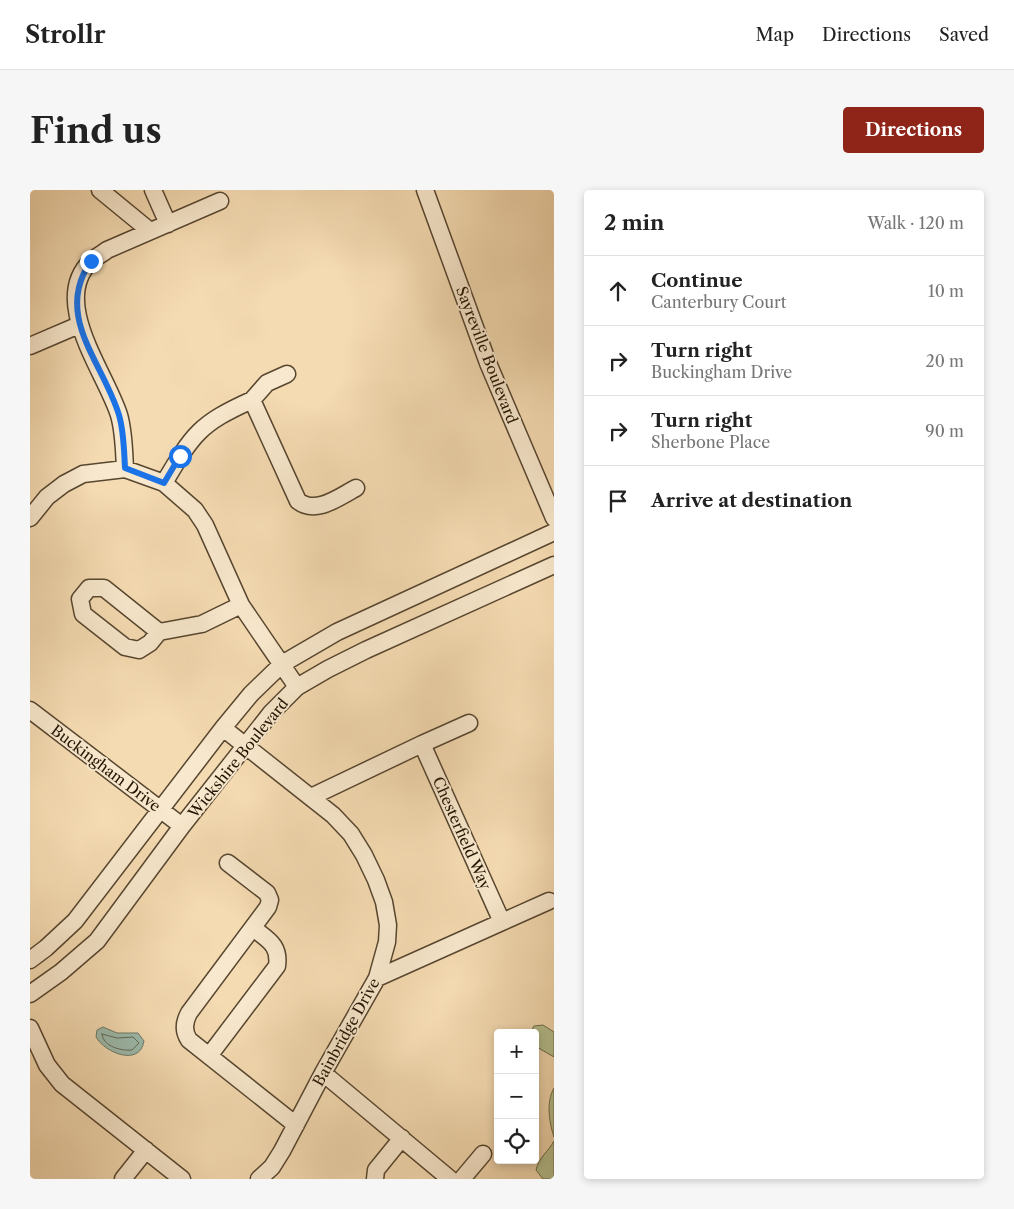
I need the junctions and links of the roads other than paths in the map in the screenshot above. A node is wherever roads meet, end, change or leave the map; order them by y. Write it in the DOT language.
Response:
graph roads {
  1 [pos="100,190"];
  2 [pos="153,190"];
  3 [pos="425,190"];
  4 [pos="220,201"];
  5 [pos="168,224"];
  6 [pos="150,231"];
  7 [pos="79,325"];
  8 [pos="30,346"];
  9 [pos="287,374"];
  10 [pos="252,400"];
  11 [pos="125,468"];
  12 [pos="164,483"];
  13 [pos="356,488"];
  14 [pos="30,518"];
  15 [pos="554,518"];
  16 [pos="554,532"];
  17 [pos="554,565"];
  18 [pos="241,606"];
  19 [pos="159,632"];
  20 [pos="282,664"];
  21 [pos="297,687"];
  22 [pos="30,710"];
  23 [pos="469,723"];
  24 [pos="223,728"];
  25 [pos="422,744"];
  26 [pos="246,746"];
  27 [pos="311,797"];
  28 [pos="159,808"];
  29 [pos="182,826"];
  30 [pos="228,863"];
  31 [pos="549,901"];
  32 [pos="502,922"];
  33 [pos="253,928"];
  34 [pos="30,960"];
  35 [pos="377,978"];
  36 [pos="30,994"];
  37 [pos="30,1028"];
  38 [pos="209,1056"];
  39 [pos="323,1073"];
  40 [pos="296,1125"];
  41 [pos="402,1138"];
  42 [pos="146,1150"];
  43 [pos="483,1154"];
  44 [pos="123,1179"];
  45 [pos="182,1179"];
  46 [pos="259,1179"];
  47 [pos="375,1179"];
  48 [pos="450,1179"];
  49 [pos="462,1179"];
  1 -- 6 [label="street"];
  2 -- 5 [label="street"];
  3 -- 15 [label="street, Sayreville Boulevard"];
  4 -- 5 [label="street"];
  5 -- 6 [label="street"];
  6 -- 7 [label="street"];
  7 -- 8 [label="street"];
  7 -- 11 [label="street"];
  9 -- 10 [label="street"];
  10 -- 12 [label="street"];
  10 -- 13 [label="street"];
  11 -- 12 [label="street"];
  11 -- 14 [label="street"];
  12 -- 18 [label="street"];
  16 -- 20 [label="street, Wickshire Boulevard"];
  17 -- 21 [label="street, Wickshire Boulevard"];
  18 -- 19 [label="street"];
  18 -- 20 [label="street"];
  19 -- 19 [label="street"];
  20 -- 21 [label="street"];
  20 -- 24 [label="street, Wickshire Boulevard"];
  21 -- 26 [label="street, Wickshire Boulevard"];
  22 -- 28 [label="street, Buckingham Drive"];
  23 -- 25 [label="street"];
  24 -- 26 [label="street, Bainbridge Drive"];
  24 -- 28 [label="street, Wickshire Boulevard"];
  25 -- 27 [label="street"];
  25 -- 32 [label="street, Chesterfield Way"];
  26 -- 27 [label="street, Bainbridge Drive"];
  26 -- 29 [label="street, Wickshire Boulevard"];
  27 -- 35 [label="street, Bainbridge Drive"];
  28 -- 29 [label="street, Buckingham Drive"];
  28 -- 34 [label="street, Wickshire Boulevard"];
  29 -- 36 [label="street, Wickshire Boulevard"];
  30 -- 33 [label="street"];
  31 -- 32 [label="street"];
  32 -- 35 [label="street"];
  33 -- 38 [label="street"];
  33 -- 38 [label="street"];
  35 -- 39 [label="street, Bainbridge Drive"];
  37 -- 42 [label="street"];
  38 -- 40 [label="street"];
  39 -- 40 [label="street, Bainbridge Drive"];
  39 -- 41 [label="street"];
  40 -- 46 [label="street, Bainbridge Drive"];
  41 -- 47 [label="street"];
  41 -- 48 [label="street"];
  42 -- 44 [label="street"];
  42 -- 45 [label="street"];
  43 -- 49 [label="street"];
}
